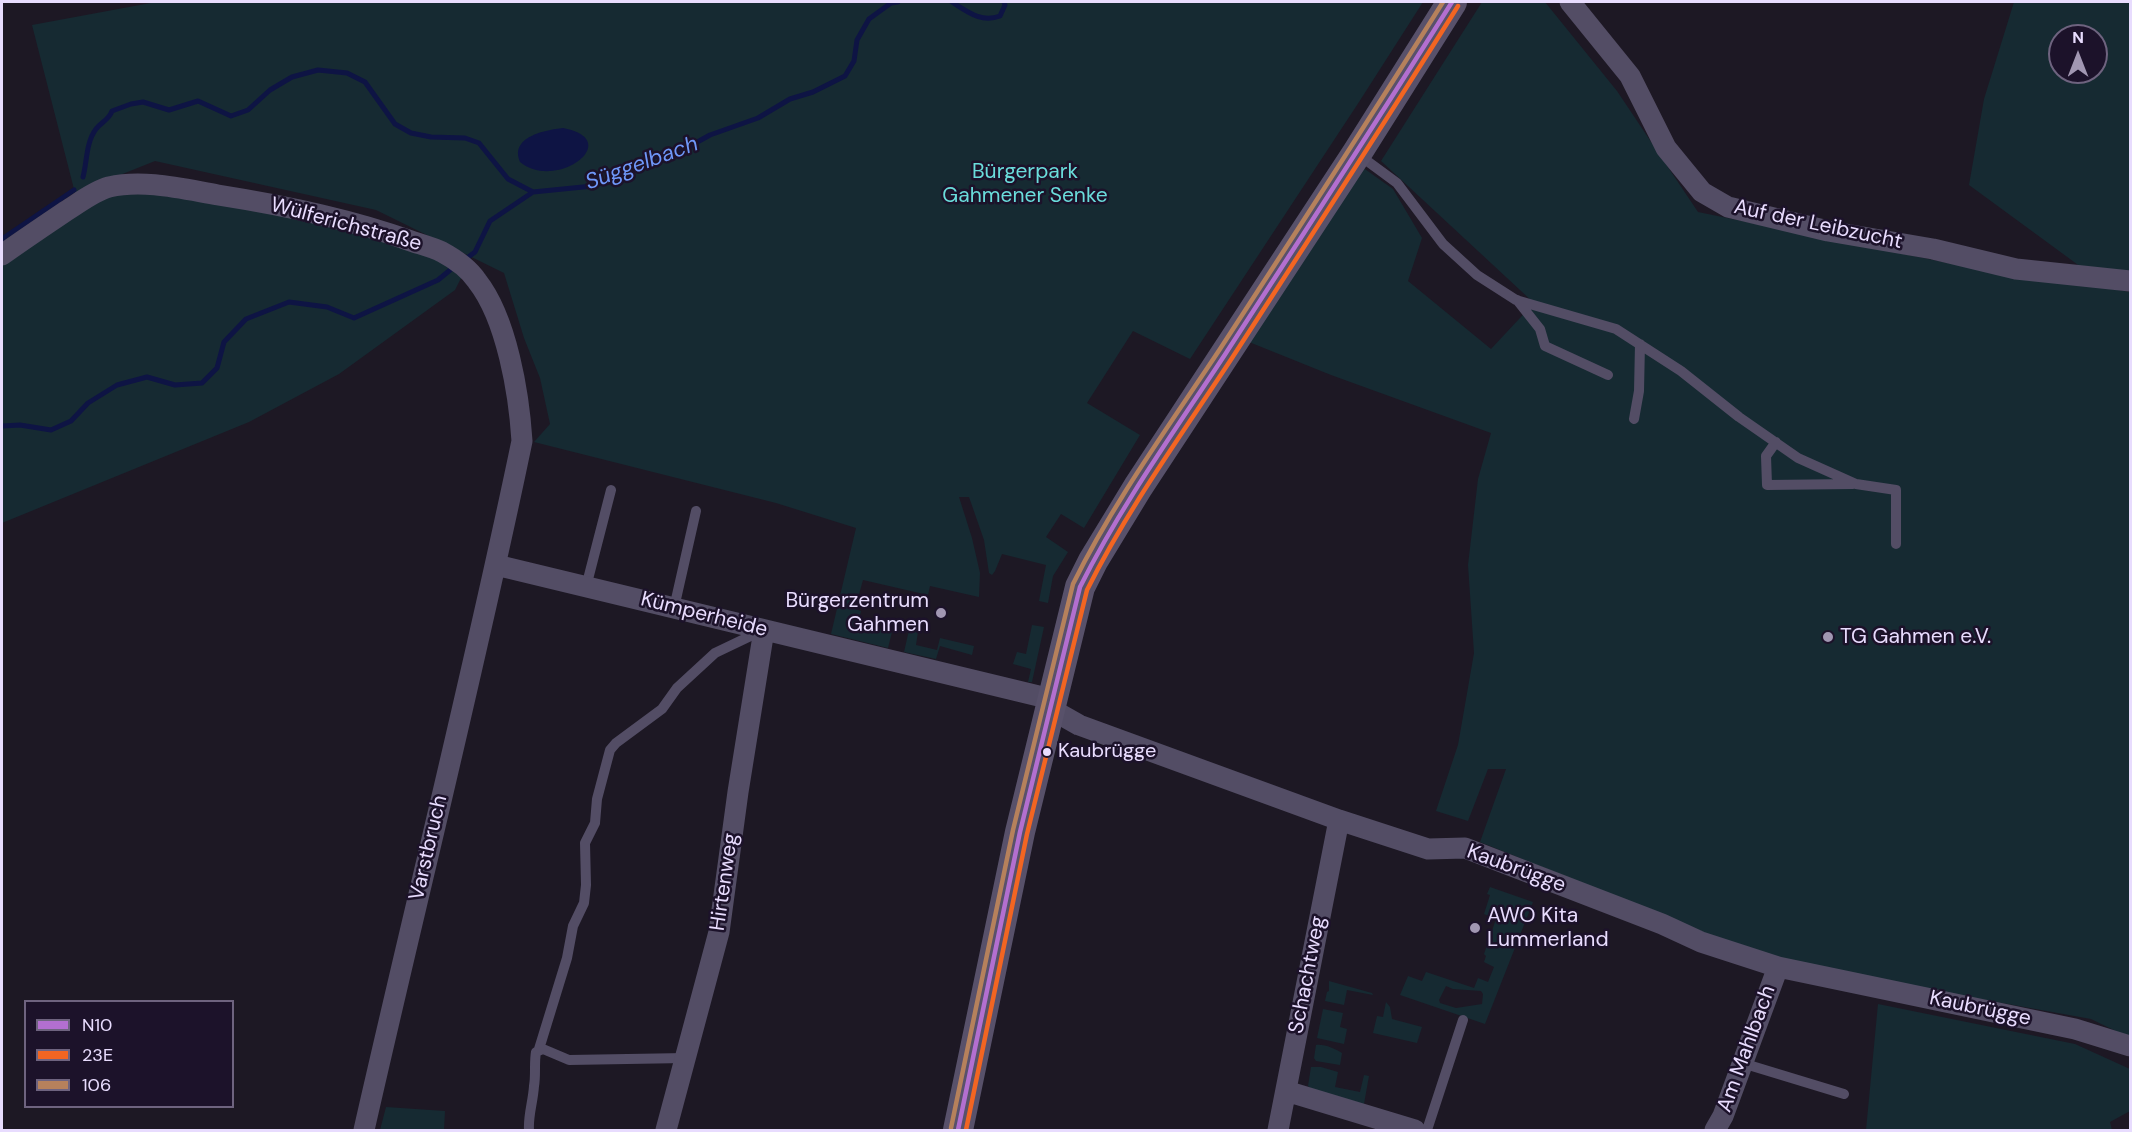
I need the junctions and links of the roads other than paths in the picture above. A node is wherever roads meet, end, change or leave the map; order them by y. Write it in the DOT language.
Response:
graph roads {
  1 [pos="1452,2"];
  2 [pos="1570,2"];
  3 [pos="1357,153"];
  4 [pos="2,255"];
  5 [pos="2130,281"];
  6 [pos="1516,300"];
  7 [pos="1640,344"];
  8 [pos="1608,375"];
  9 [pos="1634,419"];
  10 [pos="1776,442"];
  11 [pos="1856,484"];
  12 [pos="611,490"];
  13 [pos="696,511"];
  14 [pos="1896,544"];
  15 [pos="496,565"];
  16 [pos="586,587"];
  17 [pos="674,608"];
  18 [pos="764,630"];
  19 [pos="1050,703"];
  20 [pos="1339,820"];
  21 [pos="1778,967"];
  22 [pos="1463,1020"];
  23 [pos="2130,1046"];
  24 [pos="539,1049"];
  25 [pos="686,1058"];
  26 [pos="1742,1063"];
  27 [pos="1286,1091"];
  28 [pos="1844,1094"];
  29 [pos="364,1131"];
  30 [pos="529,1131"];
  31 [pos="666,1131"];
  32 [pos="958,1131"];
  33 [pos="1278,1131"];
  34 [pos="1415,1131"];
  35 [pos="1426,1131"];
  36 [pos="1715,1131"];
  1 -- 3 [label="main road"];
  2 -- 5 [label="street, Auf der Leibzucht"];
  3 -- 6 [label="lane"];
  3 -- 19 [label="main road"];
  4 -- 15 [label="street, Wülferichstraße"];
  6 -- 7 [label="lane"];
  6 -- 8 [label="lane"];
  7 -- 9 [label="lane"];
  7 -- 10 [label="lane"];
  10 -- 11 [label="lane"];
  10 -- 11 [label="lane"];
  11 -- 14 [label="lane"];
  12 -- 16 [label="lane"];
  13 -- 17 [label="lane"];
  15 -- 16 [label="street, Kümperheide"];
  15 -- 29 [label="street, Varstbruch"];
  16 -- 17 [label="street, Kümperheide"];
  17 -- 18 [label="street, Kümperheide"];
  18 -- 19 [label="street, Kümperheide"];
  18 -- 24 [label="lane"];
  18 -- 25 [label="street, Hirtenweg"];
  19 -- 20 [label="street, Kaubrügge"];
  19 -- 32 [label="main road"];
  20 -- 21 [label="street, Kaubrügge"];
  20 -- 27 [label="street, Schachtweg"];
  21 -- 23 [label="street, Kaubrügge"];
  21 -- 26 [label="street, Am Mahlbach"];
  22 -- 35 [label="lane"];
  24 -- 25 [label="lane"];
  24 -- 30 [label="lane"];
  25 -- 31 [label="street, Hirtenweg"];
  26 -- 28 [label="lane"];
  26 -- 36 [label="street, Am Mahlbach"];
  27 -- 33 [label="street, Schachtweg"];
  27 -- 34 [label="street"];
}
